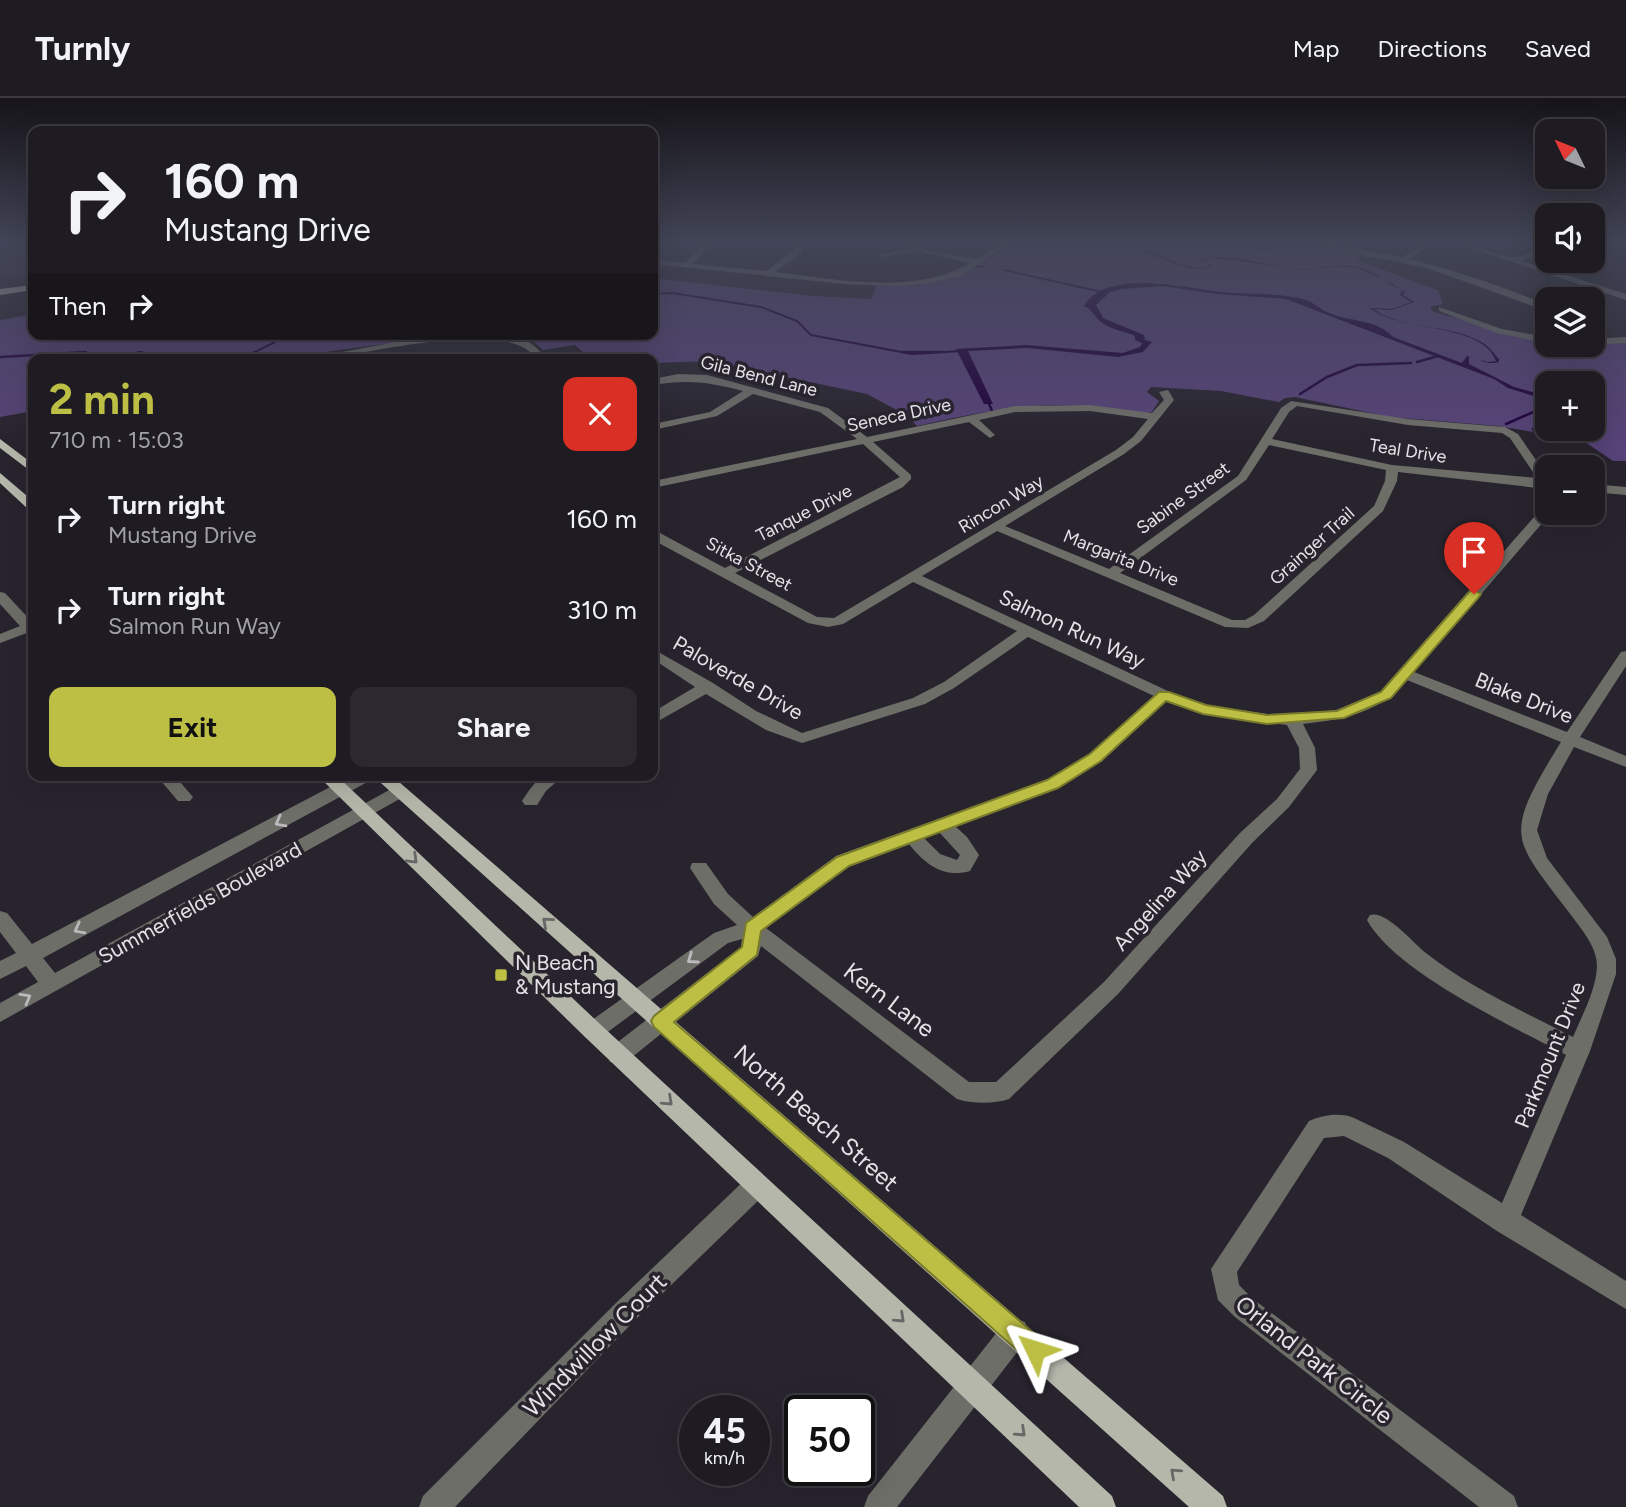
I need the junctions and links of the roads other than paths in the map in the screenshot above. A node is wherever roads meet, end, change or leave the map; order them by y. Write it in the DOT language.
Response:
graph roads {
  1 [pos="1442,309"];
  2 [pos="1605,336"];
  3 [pos="1535,337"];
  4 [pos="442,340"];
  5 [pos="514,340"];
  6 [pos="1626,340"];
  7 [pos="1605,341"];
  8 [pos="1615,341"];
  9 [pos="340,354"];
  10 [pos="537,354"];
  11 [pos="658,381"];
  12 [pos="752,390"];
  13 [pos="1164,392"];
  14 [pos="1155,417"];
  15 [pos="970,418"];
  16 [pos="658,427"];
  17 [pos="990,435"];
  18 [pos="865,440"];
  19 [pos="1266,441"];
  20 [pos="0,442"];
  21 [pos="28,466"];
  22 [pos="1535,467"];
  23 [pos="1392,468"];
  24 [pos="0,477"];
  25 [pos="1535,483"];
  26 [pos="658,484"];
  27 [pos="899,484"];
  28 [pos="1605,489"];
  29 [pos="1626,491"];
  30 [pos="28,502"];
  31 [pos="1535,524"];
  32 [pos="997,527"];
  33 [pos="658,538"];
  34 [pos="725,573"];
  35 [pos="1110,574"];
  36 [pos="913,577"];
  37 [pos="0,596"];
  38 [pos="828,623"];
  39 [pos="1230,624"];
  40 [pos="28,625"];
  41 [pos="28,630"];
  42 [pos="1027,631"];
  43 [pos="0,639"];
  44 [pos="1626,655"];
  45 [pos="658,656"];
  46 [pos="1406,674"];
  47 [pos="708,686"];
  48 [pos="1164,695"];
  49 [pos="658,716"];
  50 [pos="1293,720"];
  51 [pos="1571,740"];
  52 [pos="1626,762"];
  53 [pos="169,781"];
  54 [pos="331,781"];
  55 [pos="356,781"];
  56 [pos="387,781"];
  57 [pos="548,781"];
  58 [pos="340,790"];
  59 [pos="399,792"];
  60 [pos="184,797"];
  61 [pos="531,801"];
  62 [pos="363,812"];
  63 [pos="942,825"];
  64 [pos="913,836"];
  65 [pos="699,868"];
  66 [pos="0,918"];
  67 [pos="1377,920"];
  68 [pos="752,928"];
  69 [pos="28,956"];
  70 [pos="0,971"];
  71 [pos="52,984"];
  72 [pos="635,999"];
  73 [pos="0,1013"];
  74 [pos="660,1021"];
  75 [pos="593,1031"];
  76 [pos="1579,1051"];
  77 [pos="618,1055"];
  78 [pos="1001,1092"];
  79 [pos="757,1185"];
  80 [pos="1506,1222"];
  81 [pos="1626,1296"];
  82 [pos="1015,1332"];
  83 [pos="971,1385"];
  84 [pos="434,1507"];
  85 [pos="879,1507"];
  86 [pos="1101,1507"];
  87 [pos="1212,1507"];
  88 [pos="1503,1507"];
  1 -- 3 [label="street"];
  2 -- 8 [label="street"];
  4 -- 9 [label="street"];
  5 -- 10 [label="street"];
  6 -- 8 [label="street"];
  7 -- 8 [label="street"];
  11 -- 12 [label="street, Gila Bend Lane"];
  12 -- 16 [label="street"];
  12 -- 18 [label="street, Gila Bend Lane"];
  13 -- 14 [label="street, Rincon Way"];
  14 -- 15 [label="street, Seneca Drive"];
  14 -- 32 [label="street, Rincon Way"];
  15 -- 17 [label="street"];
  15 -- 18 [label="street, Seneca Drive"];
  18 -- 26 [label="street, Seneca Drive"];
  18 -- 27 [label="street, Gila Bend Lane"];
  19 -- 22 [label="street, Sabine Street"];
  19 -- 23 [label="street, Teal Drive"];
  19 -- 35 [label="street, Sabine Street"];
  20 -- 21 [label="main road"];
  23 -- 25 [label="street, Teal Drive"];
  23 -- 39 [label="street, Grainger Trail"];
  24 -- 30 [label="main road"];
  27 -- 34 [label="street, Tanque Drive"];
  28 -- 29 [label="street"];
  31 -- 46 [label="street, Salmon Run Way"];
  32 -- 35 [label="street, Margarita Drive"];
  32 -- 36 [label="street, Rincon Way"];
  33 -- 34 [label="street, Sitka Street"];
  34 -- 38 [label="street, Sitka Street"];
  35 -- 39 [label="street, Margarita Drive"];
  36 -- 38 [label="street, Rincon Way"];
  36 -- 42 [label="street, Salmon Run Way"];
  37 -- 40 [label="street"];
  41 -- 43 [label="street"];
  42 -- 47 [label="street, Paloverde Drive"];
  42 -- 48 [label="street, Salmon Run Way"];
  44 -- 51 [label="street, Parkmount Drive"];
  45 -- 47 [label="street, Paloverde Drive"];
  46 -- 50 [label="street, Salmon Run Way"];
  46 -- 51 [label="street, Blake Drive"];
  47 -- 49 [label="street"];
  48 -- 50 [label="street, Salmon Run Way"];
  48 -- 63 [label="street"];
  50 -- 78 [label="street, Angelina Way"];
  51 -- 52 [label="street, Blake Drive"];
  51 -- 76 [label="street, Parkmount Drive"];
  53 -- 60 [label="street"];
  54 -- 58 [label="main road"];
  55 -- 58 [label="street, Summerfields Boulevard"];
  56 -- 59 [label="main road, North Beach Street"];
  57 -- 61 [label="street"];
  58 -- 62 [label="main road"];
  58 -- 69 [label="street, Summerfields Boulevard, one-way"];
  59 -- 62 [label="street, Summerfields Boulevard"];
  72 -- 59 [label="main road, North Beach Street, one-way"];
  62 -- 71 [label="street, Summerfields Boulevard"];
  62 -- 75 [label="main road, one-way"];
  63 -- 64 [label="street"];
  63 -- 64 [label="street"];
  64 -- 68 [label="street"];
  65 -- 68 [label="street, Kern Lane"];
  66 -- 69 [label="street"];
  67 -- 76 [label="street"];
  68 -- 72 [label="street, one-way"];
  68 -- 74 [label="street"];
  68 -- 78 [label="street, Kern Lane"];
  69 -- 70 [label="street, Summerfields Boulevard"];
  69 -- 71 [label="street"];
  73 -- 71 [label="street, Summerfields Boulevard, one-way"];
  72 -- 74 [label="main road, North Beach Street"];
  72 -- 75 [label="street"];
  74 -- 77 [label="street"];
  74 -- 82 [label="main road, North Beach Street"];
  75 -- 77 [label="main road"];
  76 -- 80 [label="street, Parkmount Drive"];
  77 -- 79 [label="main road, one-way"];
  79 -- 83 [label="main road, one-way"];
  79 -- 84 [label="street, Windwillow Court"];
  80 -- 81 [label="street, Orland Park Circle"];
  80 -- 88 [label="street, Orland Park Circle"];
  82 -- 83 [label="street"];
  87 -- 82 [label="main road, North Beach Street, one-way"];
  83 -- 85 [label="street"];
  83 -- 86 [label="main road, one-way"];
}
